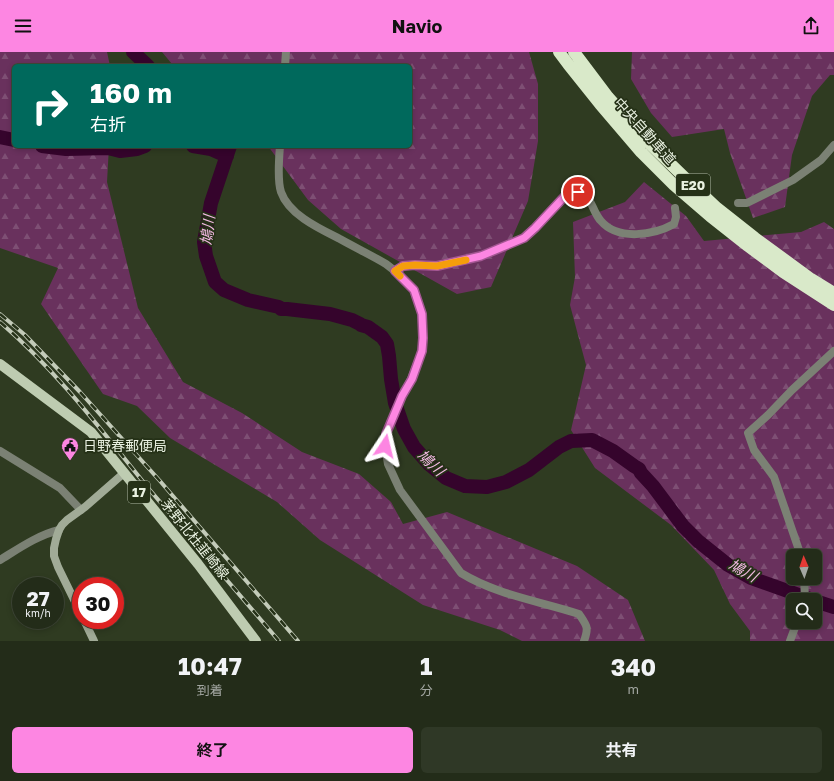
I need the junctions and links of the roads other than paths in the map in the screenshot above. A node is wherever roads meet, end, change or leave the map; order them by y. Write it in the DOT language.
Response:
graph roads {
  1 [pos="286,52"];
  2 [pos="559,52"];
  3 [pos="574,52"];
  4 [pos="285,64"];
  5 [pos="834,145"];
  6 [pos="280,148"];
  7 [pos="738,202"];
  8 [pos="675,208"];
  9 [pos="395,271"];
  10 [pos="834,293"];
  11 [pos="834,305"];
  12 [pos="834,351"];
  13 [pos="0,364"];
  14 [pos="0,451"];
  15 [pos="124,473"];
  16 [pos="81,510"];
  17 [pos="59,530"];
  18 [pos="799,549"];
  19 [pos="0,560"];
  20 [pos="72,596"];
  21 [pos="88,629"];
  22 [pos="794,629"];
  23 [pos="94,641"];
  24 [pos="256,641"];
  25 [pos="584,641"];
  26 [pos="790,641"];
  1 -- 4 [label="street"];
  2 -- 11 [label="highway, 中央自動車道 / E20"];
  3 -- 10 [label="highway, 中央自動車道 / E20"];
  5 -- 7 [label="street"];
  6 -- 9 [label="street"];
  8 -- 9 [label="street"];
  9 -- 25 [label="street"];
  12 -- 18 [label="street"];
  13 -- 15 [label="main road, 茅野北杜韮崎線 / 17"];
  14 -- 16 [label="street"];
  15 -- 16 [label="main road"];
  15 -- 24 [label="main road, 茅野北杜韮崎線 / 17"];
  16 -- 17 [label="main road"];
  17 -- 19 [label="street"];
  17 -- 20 [label="main road"];
  21 -- 23 [label="main road"];
  22 -- 26 [label="street"];
}
